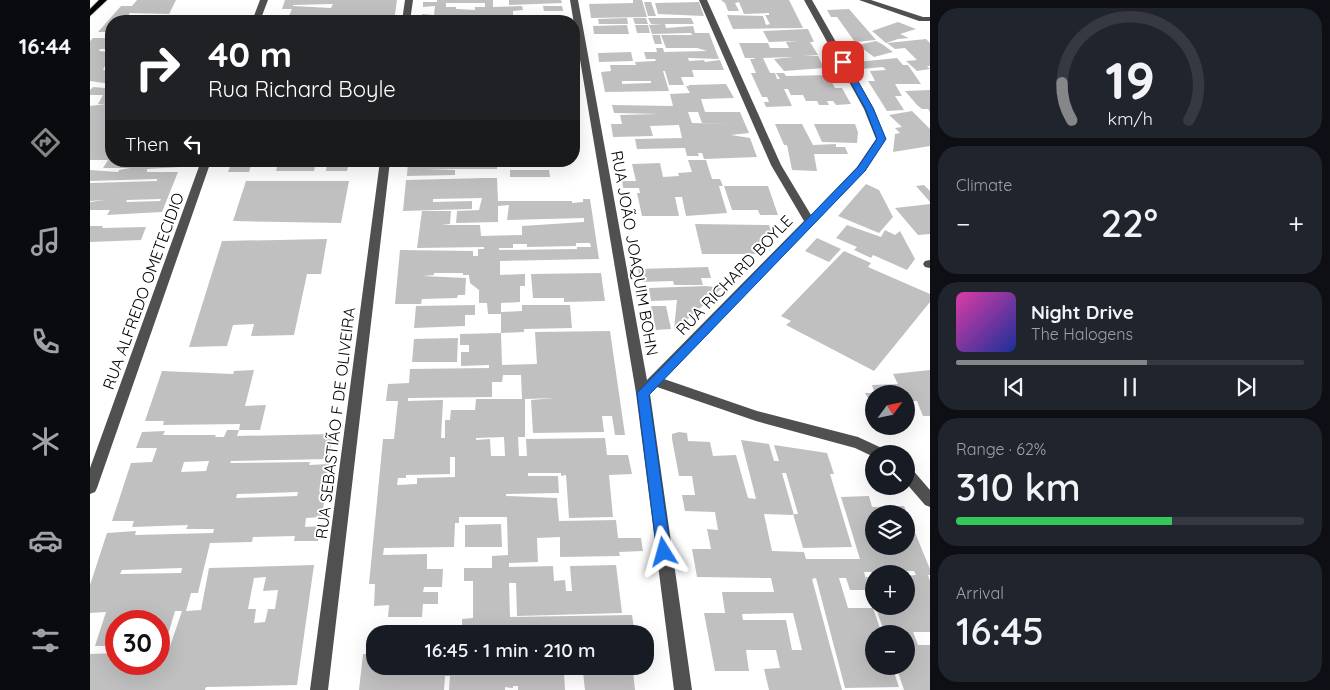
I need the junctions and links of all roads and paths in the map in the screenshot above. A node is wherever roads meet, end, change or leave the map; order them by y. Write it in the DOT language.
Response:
graph roads {
  1 [pos="103,0"];
  2 [pos="264,0"];
  3 [pos="409,0"];
  4 [pos="574,0"];
  5 [pos="703,0"];
  6 [pos="808,0"];
  7 [pos="820,0"];
  8 [pos="863,0"];
  9 [pos="91,13"];
  10 [pos="258,15"];
  11 [pos="407,15"];
  12 [pos="577,15"];
  13 [pos="926,19"];
  14 [pos="90,25"];
  15 [pos="930,25"];
  16 [pos="580,34"];
  17 [pos="204,167"];
  18 [pos="384,167"];
  19 [pos="809,221"];
  20 [pos="654,381"];
  21 [pos="643,393"];
  22 [pos="865,446"];
  23 [pos="915,483"];
  24 [pos="90,488"];
  25 [pos="930,501"];
  26 [pos="319,690"];
  27 [pos="683,690"];
  1 -- 9 [label="main road"];
  2 -- 10 [label="street"];
  3 -- 11 [label="street"];
  4 -- 12 [label="street, RUA JOÃO JOAQUIM BOHN"];
  5 -- 19 [label="street"];
  6 -- 7 [label="street"];
  6 -- 19 [label="street, RUA RICHARD BOYLE"];
  8 -- 13 [label="street"];
  9 -- 14 [label="main road"];
  13 -- 15 [label="street"];
  16 -- 21 [label="street, RUA JOÃO JOAQUIM BOHN"];
  17 -- 24 [label="street, RUA ALFREDO OMETECIDIO"];
  18 -- 26 [label="street, RUA SEBASTIÃO F DE OLIVEIRA"];
  19 -- 20 [label="street, RUA RICHARD BOYLE"];
  20 -- 21 [label="street, RUA RICHARD BOYLE"];
  20 -- 22 [label="street"];
  21 -- 27 [label="street, RUA JOÃO JOAQUIM BOHN"];
  23 -- 25 [label="street"];
}
